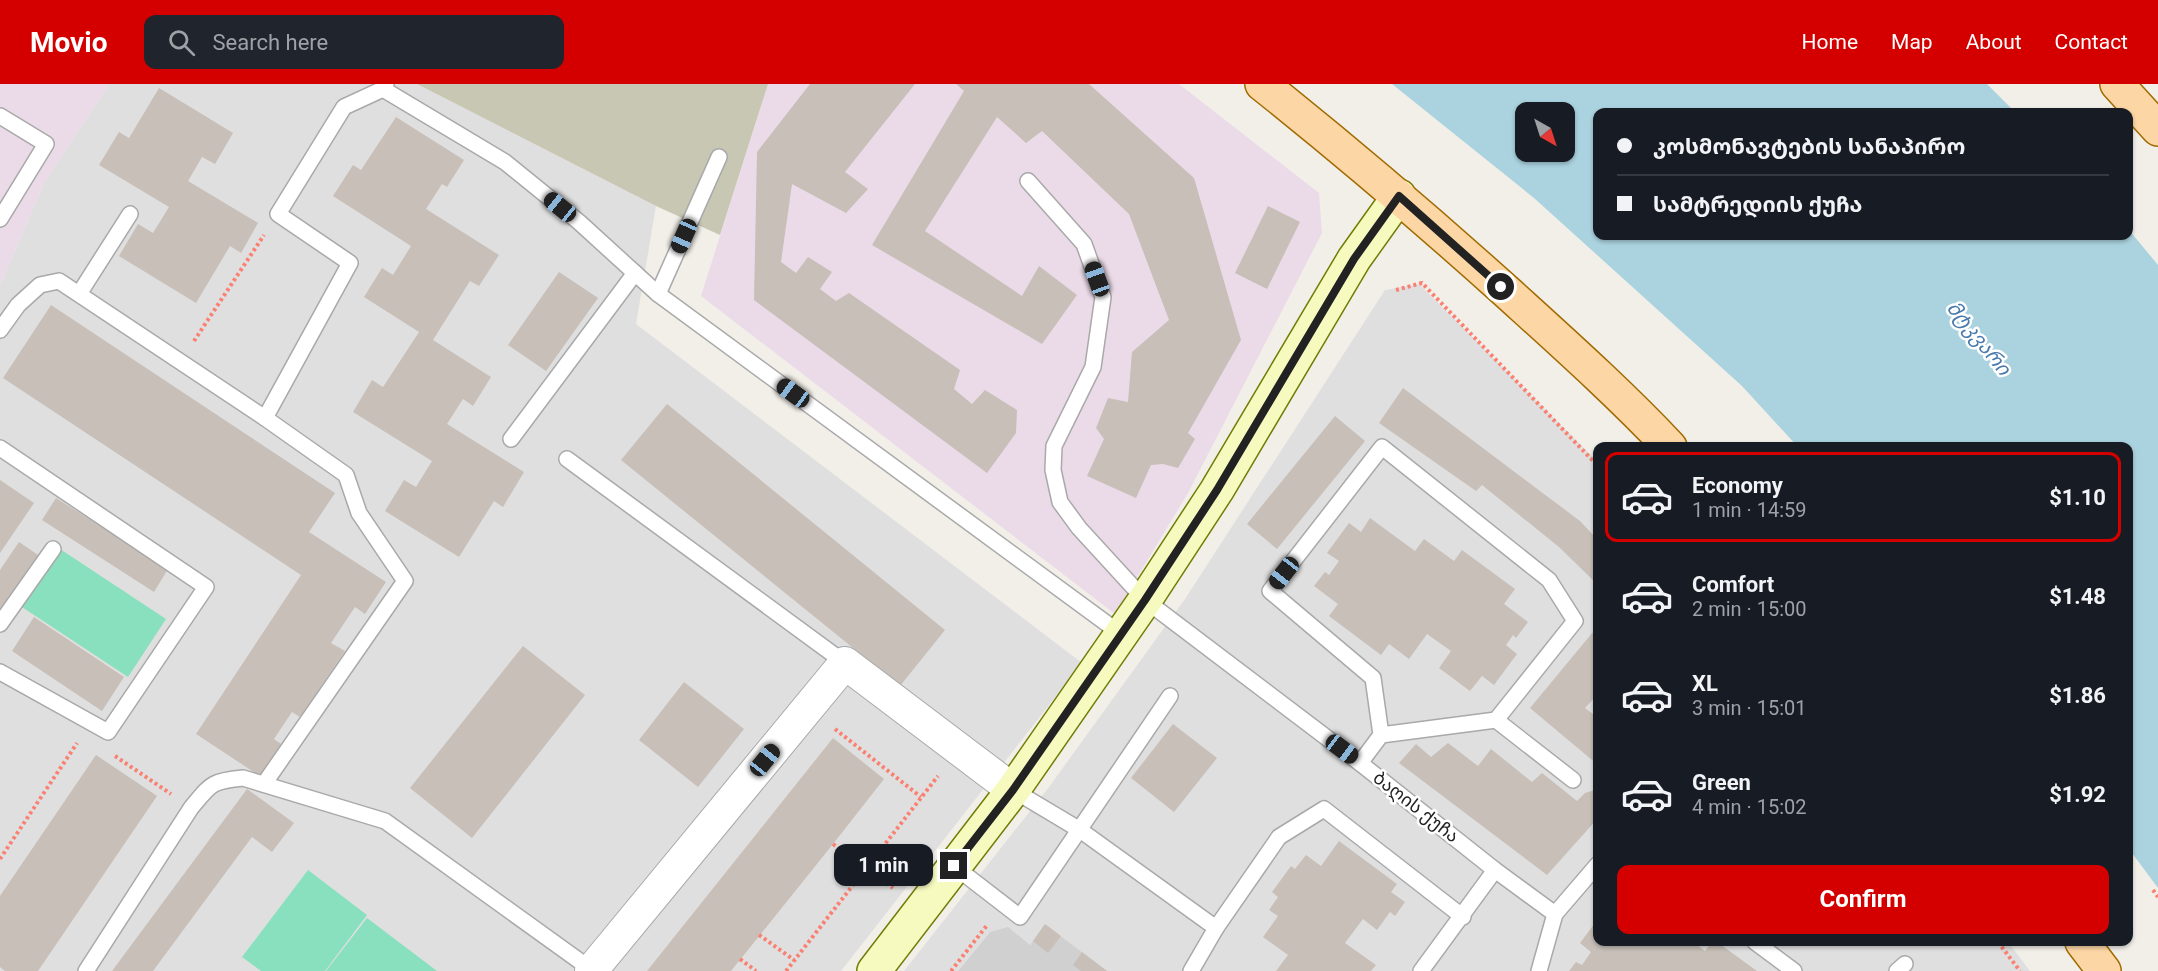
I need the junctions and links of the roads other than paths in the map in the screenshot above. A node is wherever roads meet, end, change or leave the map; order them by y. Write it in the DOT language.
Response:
graph roads {
  1 [pos="1262,84"];
  2 [pos="2117,84"];
  3 [pos="385,87"];
  4 [pos="0,116"];
  5 [pos="2158,129"];
  6 [pos="719,157"];
  7 [pos="1028,181"];
  8 [pos="1399,196"];
  9 [pos="130,214"];
  10 [pos="0,219"];
  11 [pos="635,273"];
  12 [pos="79,294"];
  13 [pos="658,294"];
  14 [pos="0,330"];
  15 [pos="265,418"];
  16 [pos="511,439"];
  17 [pos="1665,442"];
  18 [pos="0,448"];
  19 [pos="567,459"];
  20 [pos="53,549"];
  21 [pos="1145,600"];
  22 [pos="0,624"];
  23 [pos="1121,634"];
  24 [pos="845,663"];
  25 [pos="0,672"];
  26 [pos="1170,696"];
  27 [pos="1496,720"];
  28 [pos="1380,735"];
  29 [pos="1360,763"];
  30 [pos="1573,780"];
  31 [pos="264,784"];
  32 [pos="1013,790"];
  33 [pos="1080,830"];
  34 [pos="954,866"];
  35 [pos="1495,870"];
  36 [pos="1593,870"];
  37 [pos="1555,914"];
  38 [pos="1463,916"];
  39 [pos="1216,928"];
  40 [pos="1760,946"];
  41 [pos="2085,946"];
  42 [pos="591,970"];
  43 [pos="86,971"];
  44 [pos="874,971"];
  45 [pos="1191,971"];
  46 [pos="1421,971"];
  47 [pos="1539,971"];
  48 [pos="1794,971"];
  49 [pos="2103,971"];
  1 -- 8 [label="main road"];
  2 -- 5 [label="main road"];
  3 -- 11 [label="lane"];
  3 -- 15 [label="lane"];
  4 -- 10 [label="lane"];
  6 -- 13 [label="lane"];
  7 -- 21 [label="lane, ბაღის ქუჩა"];
  8 -- 17 [label="main road"];
  8 -- 21 [label="street"];
  9 -- 12 [label="lane"];
  11 -- 13 [label="lane"];
  11 -- 16 [label="lane"];
  12 -- 14 [label="lane"];
  12 -- 15 [label="lane"];
  13 -- 23 [label="lane"];
  15 -- 31 [label="lane"];
  18 -- 25 [label="lane"];
  19 -- 24 [label="lane"];
  20 -- 22 [label="lane"];
  21 -- 23 [label="street"];
  21 -- 29 [label="lane, ბაღის ქუჩა"];
  23 -- 32 [label="street"];
  24 -- 32 [label="street"];
  24 -- 42 [label="street"];
  26 -- 33 [label="lane"];
  27 -- 28 [label="lane"];
  27 -- 28 [label="lane"];
  27 -- 30 [label="lane"];
  28 -- 29 [label="lane"];
  29 -- 35 [label="lane, ბაღის ქუჩა"];
  31 -- 42 [label="lane"];
  31 -- 43 [label="lane"];
  32 -- 33 [label="lane"];
  32 -- 34 [label="street"];
  33 -- 34 [label="lane"];
  33 -- 39 [label="lane"];
  34 -- 44 [label="street"];
  35 -- 37 [label="lane, ბაღის ქუჩა"];
  35 -- 38 [label="lane"];
  36 -- 37 [label="lane"];
  37 -- 47 [label="lane"];
  38 -- 39 [label="lane"];
  38 -- 46 [label="lane"];
  39 -- 45 [label="lane"];
  40 -- 48 [label="lane"];
  41 -- 49 [label="main road"];
}
